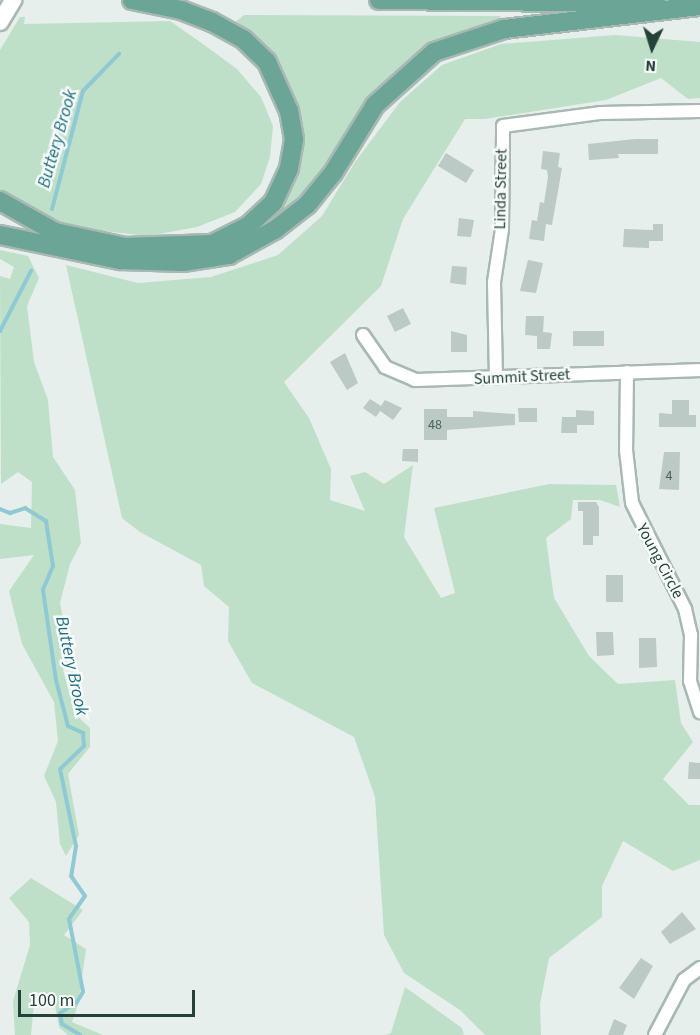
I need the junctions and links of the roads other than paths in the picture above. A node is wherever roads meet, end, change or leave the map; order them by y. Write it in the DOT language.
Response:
graph roads {
  1 [pos="13,0"];
  2 [pos="132,0"];
  3 [pos="379,0"];
  4 [pos="700,5"];
  5 [pos="0,22"];
  6 [pos="700,111"];
  7 [pos="4,206"];
  8 [pos="0,236"];
  9 [pos="363,335"];
  10 [pos="700,370"];
  11 [pos="627,372"];
  12 [pos="496,378"];
  13 [pos="700,712"];
  14 [pos="700,968"];
  15 [pos="655,1035"];
  1 -- 5 [label="main road"];
  2 -- 7 [label="main road"];
  3 -- 4 [label="main road"];
  4 -- 8 [label="main road"];
  6 -- 12 [label="street, Linda Street"];
  9 -- 12 [label="street, Summit Street"];
  10 -- 11 [label="street, Summit Street"];
  11 -- 12 [label="street, Summit Street"];
  11 -- 13 [label="street, Young Circle"];
  14 -- 15 [label="street"];
}
